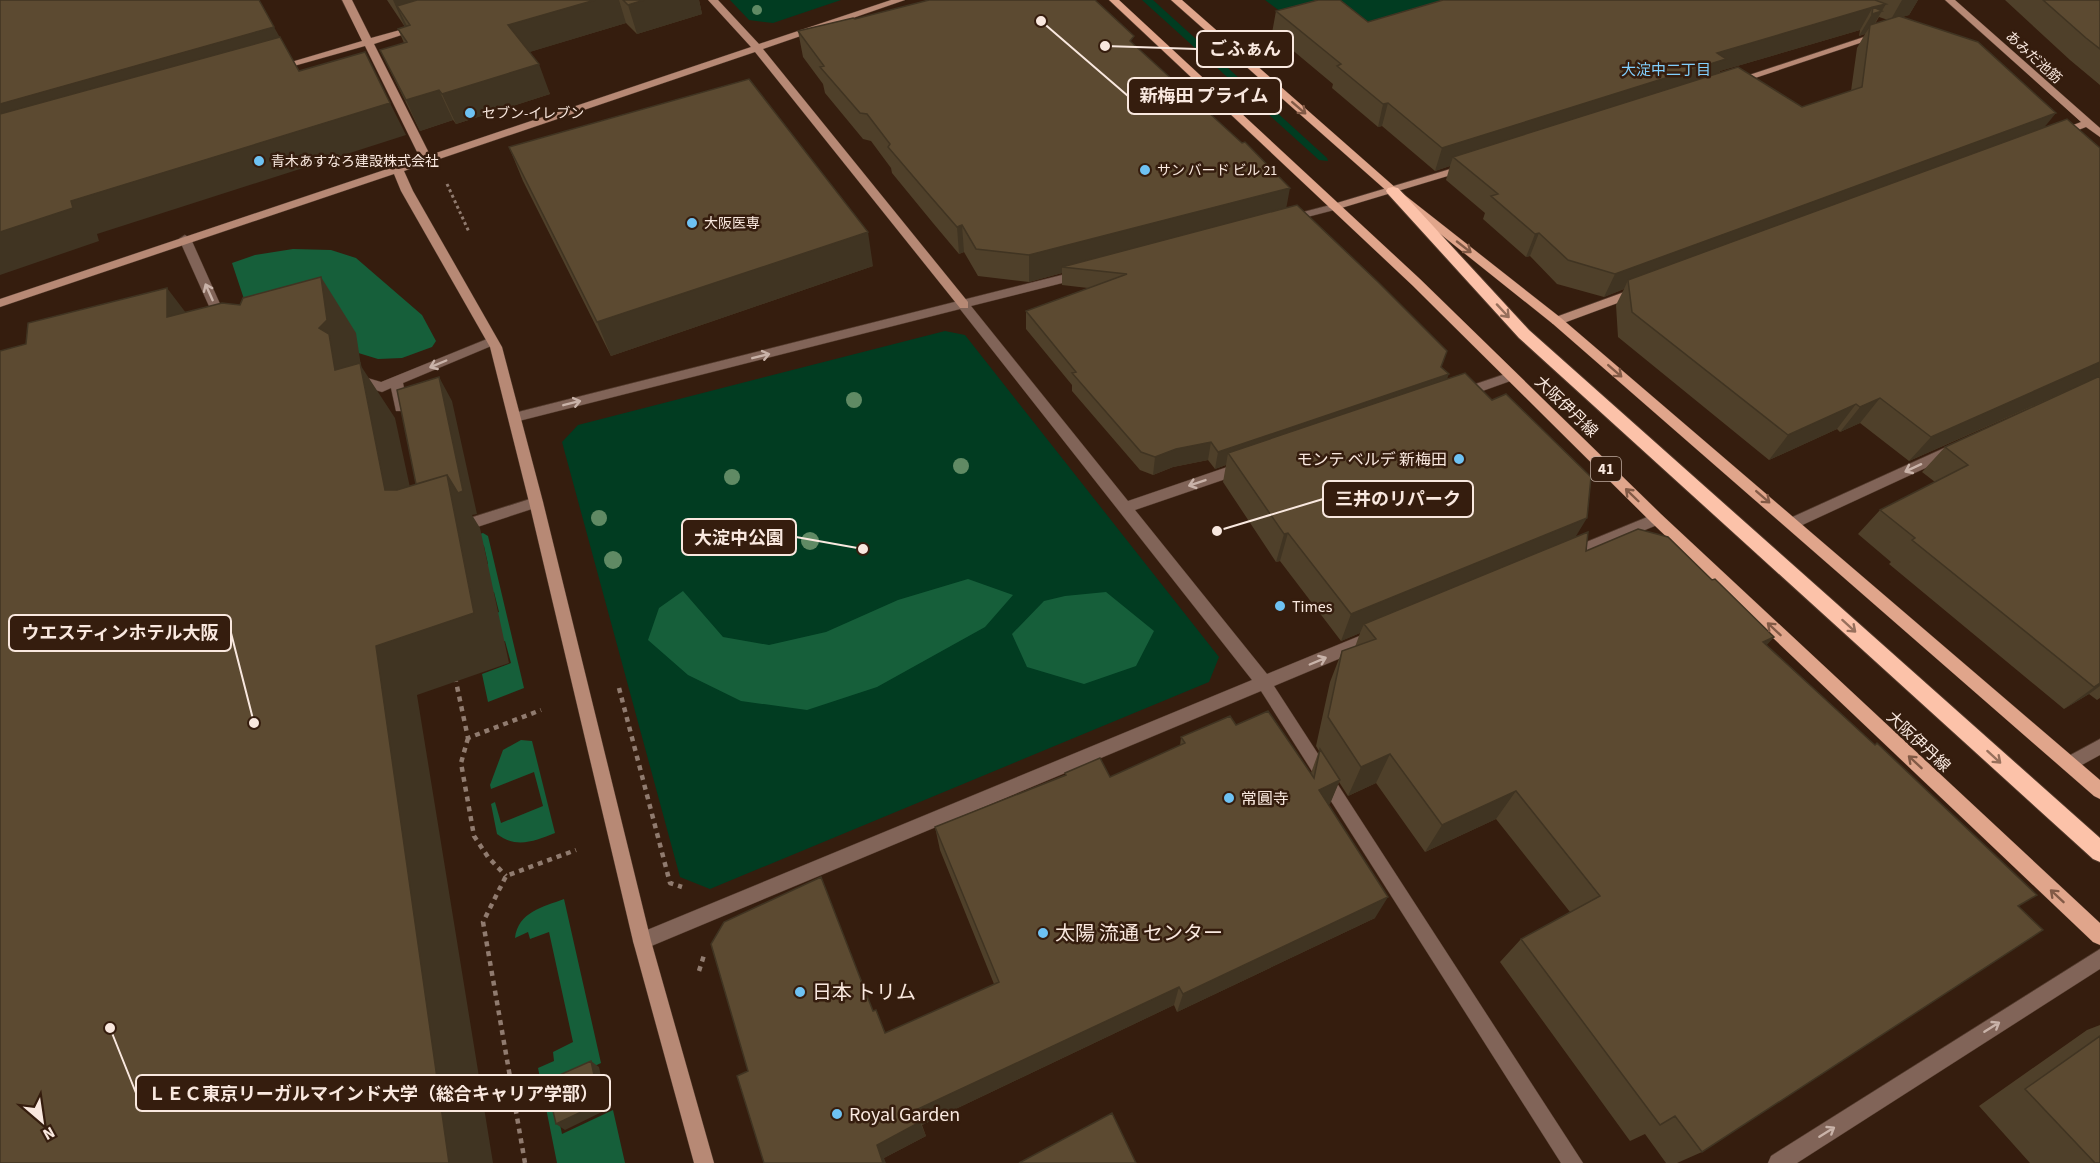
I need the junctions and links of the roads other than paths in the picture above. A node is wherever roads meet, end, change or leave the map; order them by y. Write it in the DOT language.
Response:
graph roads {
  1 [pos="347,0"];
  2 [pos="713,0"];
  3 [pos="900,0"];
  4 [pos="1114,0"];
  5 [pos="1176,0"];
  6 [pos="1950,0"];
  7 [pos="1875,22"];
  8 [pos="426,26"];
  9 [pos="369,41"];
  10 [pos="757,48"];
  11 [pos="1993,49"];
  12 [pos="2004,49"];
  13 [pos="268,71"];
  14 [pos="1727,84"];
  15 [pos="2088,123"];
  16 [pos="2100,134"];
  17 [pos="2051,137"];
  18 [pos="426,158"];
  19 [pos="1480,163"];
  20 [pos="397,168"];
  21 [pos="1393,191"];
  22 [pos="1334,207"];
  23 [pos="1277,222"];
  24 [pos="185,239"];
  25 [pos="1092,271"];
  26 [pos="1645,288"];
  27 [pos="0,303"];
  28 [pos="964,305"];
  29 [pos="1557,321"];
  30 [pos="227,334"];
  31 [pos="492,341"];
  32 [pos="1511,376"];
  33 [pos="396,381"];
  34 [pos="364,382"];
  35 [pos="1443,399"];
  36 [pos="515,417"];
  37 [pos="405,426"];
  38 [pos="1962,445"];
  39 [pos="1262,461"];
  40 [pos="536,502"];
  41 [pos="1125,508"];
  42 [pos="1657,519"];
  43 [pos="1793,523"];
  44 [pos="438,534"];
  45 [pos="1549,564"];
  46 [pos="1385,633"];
  47 [pos="1264,683"];
  48 [pos="2100,746"];
  49 [pos="2069,764"];
  50 [pos="2100,791"];
  51 [pos="2100,852"];
  52 [pos="2100,936"];
  53 [pos="642,941"];
  54 [pos="2100,958"];
  55 [pos="704,1163"];
  56 [pos="1573,1163"];
  57 [pos="1778,1163"];
  1 -- 9 [label="street"];
  2 -- 10 [label="street"];
  3 -- 10 [label="street"];
  4 -- 22 [label="main road, 大阪伊丹線 / 41"];
  5 -- 21 [label="main road, one-way"];
  6 -- 12 [label="street, あみだ池筋"];
  7 -- 14 [label="street"];
  8 -- 9 [label="street"];
  9 -- 13 [label="street"];
  9 -- 18 [label="street"];
  10 -- 18 [label="street"];
  10 -- 28 [label="street"];
  11 -- 12 [label="street"];
  12 -- 15 [label="street, あみだ池筋"];
  15 -- 16 [label="street, あみだ池筋"];
  15 -- 17 [label="street"];
  18 -- 20 [label="street"];
  19 -- 21 [label="street"];
  20 -- 24 [label="street"];
  20 -- 31 [label="street"];
  21 -- 22 [label="street"];
  21 -- 29 [label="main road, one-way"];
  21 -- 51 [label="highway, one-way"];
  22 -- 23 [label="street"];
  22 -- 32 [label="main road, 大阪伊丹線 / 41"];
  24 -- 27 [label="street"];
  30 -- 24 [label="street, one-way"];
  25 -- 28 [label="street"];
  26 -- 29 [label="street"];
  36 -- 28 [label="street, one-way"];
  28 -- 41 [label="street"];
  29 -- 43 [label="main road, one-way"];
  31 -- 33 [label="street, one-way"];
  31 -- 36 [label="street"];
  32 -- 35 [label="street"];
  42 -- 32 [label="main road, 大阪伊丹線 / 41, one-way"];
  33 -- 34 [label="street"];
  33 -- 37 [label="street"];
  36 -- 40 [label="street"];
  38 -- 43 [label="street, one-way"];
  39 -- 41 [label="street, one-way"];
  40 -- 44 [label="street"];
  40 -- 53 [label="street"];
  41 -- 47 [label="street"];
  42 -- 45 [label="street"];
  52 -- 42 [label="main road, 大阪伊丹線 / 41, one-way"];
  43 -- 49 [label="main road"];
  47 -- 46 [label="street, one-way"];
  47 -- 53 [label="street"];
  47 -- 56 [label="street"];
  48 -- 49 [label="street"];
  49 -- 50 [label="main road"];
  53 -- 55 [label="street"];
  57 -- 54 [label="street, one-way"];
}
